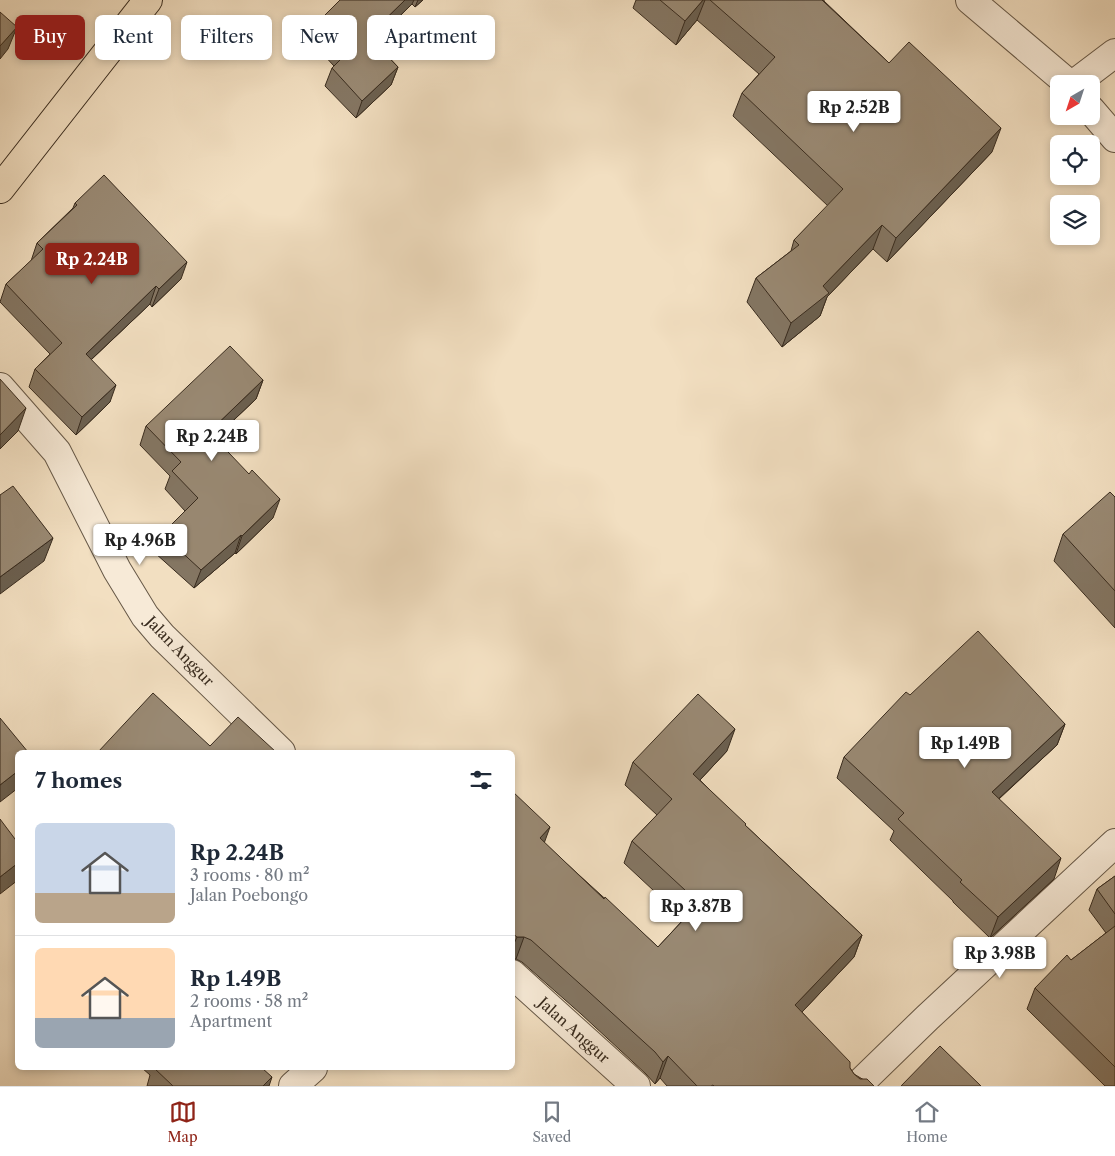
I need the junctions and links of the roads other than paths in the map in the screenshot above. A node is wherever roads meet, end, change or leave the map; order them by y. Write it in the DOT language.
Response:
graph roads {
  1 [pos="148,0"];
  2 [pos="970,0"];
  3 [pos="1115,53"];
  4 [pos="1058,75"];
  5 [pos="1086,75"];
  6 [pos="1100,120"];
  7 [pos="1115,138"];
  8 [pos="0,189"];
  9 [pos="0,386"];
  10 [pos="279,750"];
  11 [pos="1115,843"];
  12 [pos="515,977"];
  13 [pos="311,1070"];
  14 [pos="293,1086"];
  15 [pos="636,1086"];
  16 [pos="856,1086"];
  1 -- 8 [label="main road"];
  2 -- 4 [label="street"];
  3 -- 5 [label="street"];
  6 -- 7 [label="street"];
  9 -- 10 [label="street, Jalan Anggur"];
  11 -- 16 [label="street"];
  12 -- 15 [label="street, Jalan Anggur"];
  13 -- 14 [label="street"];
}
